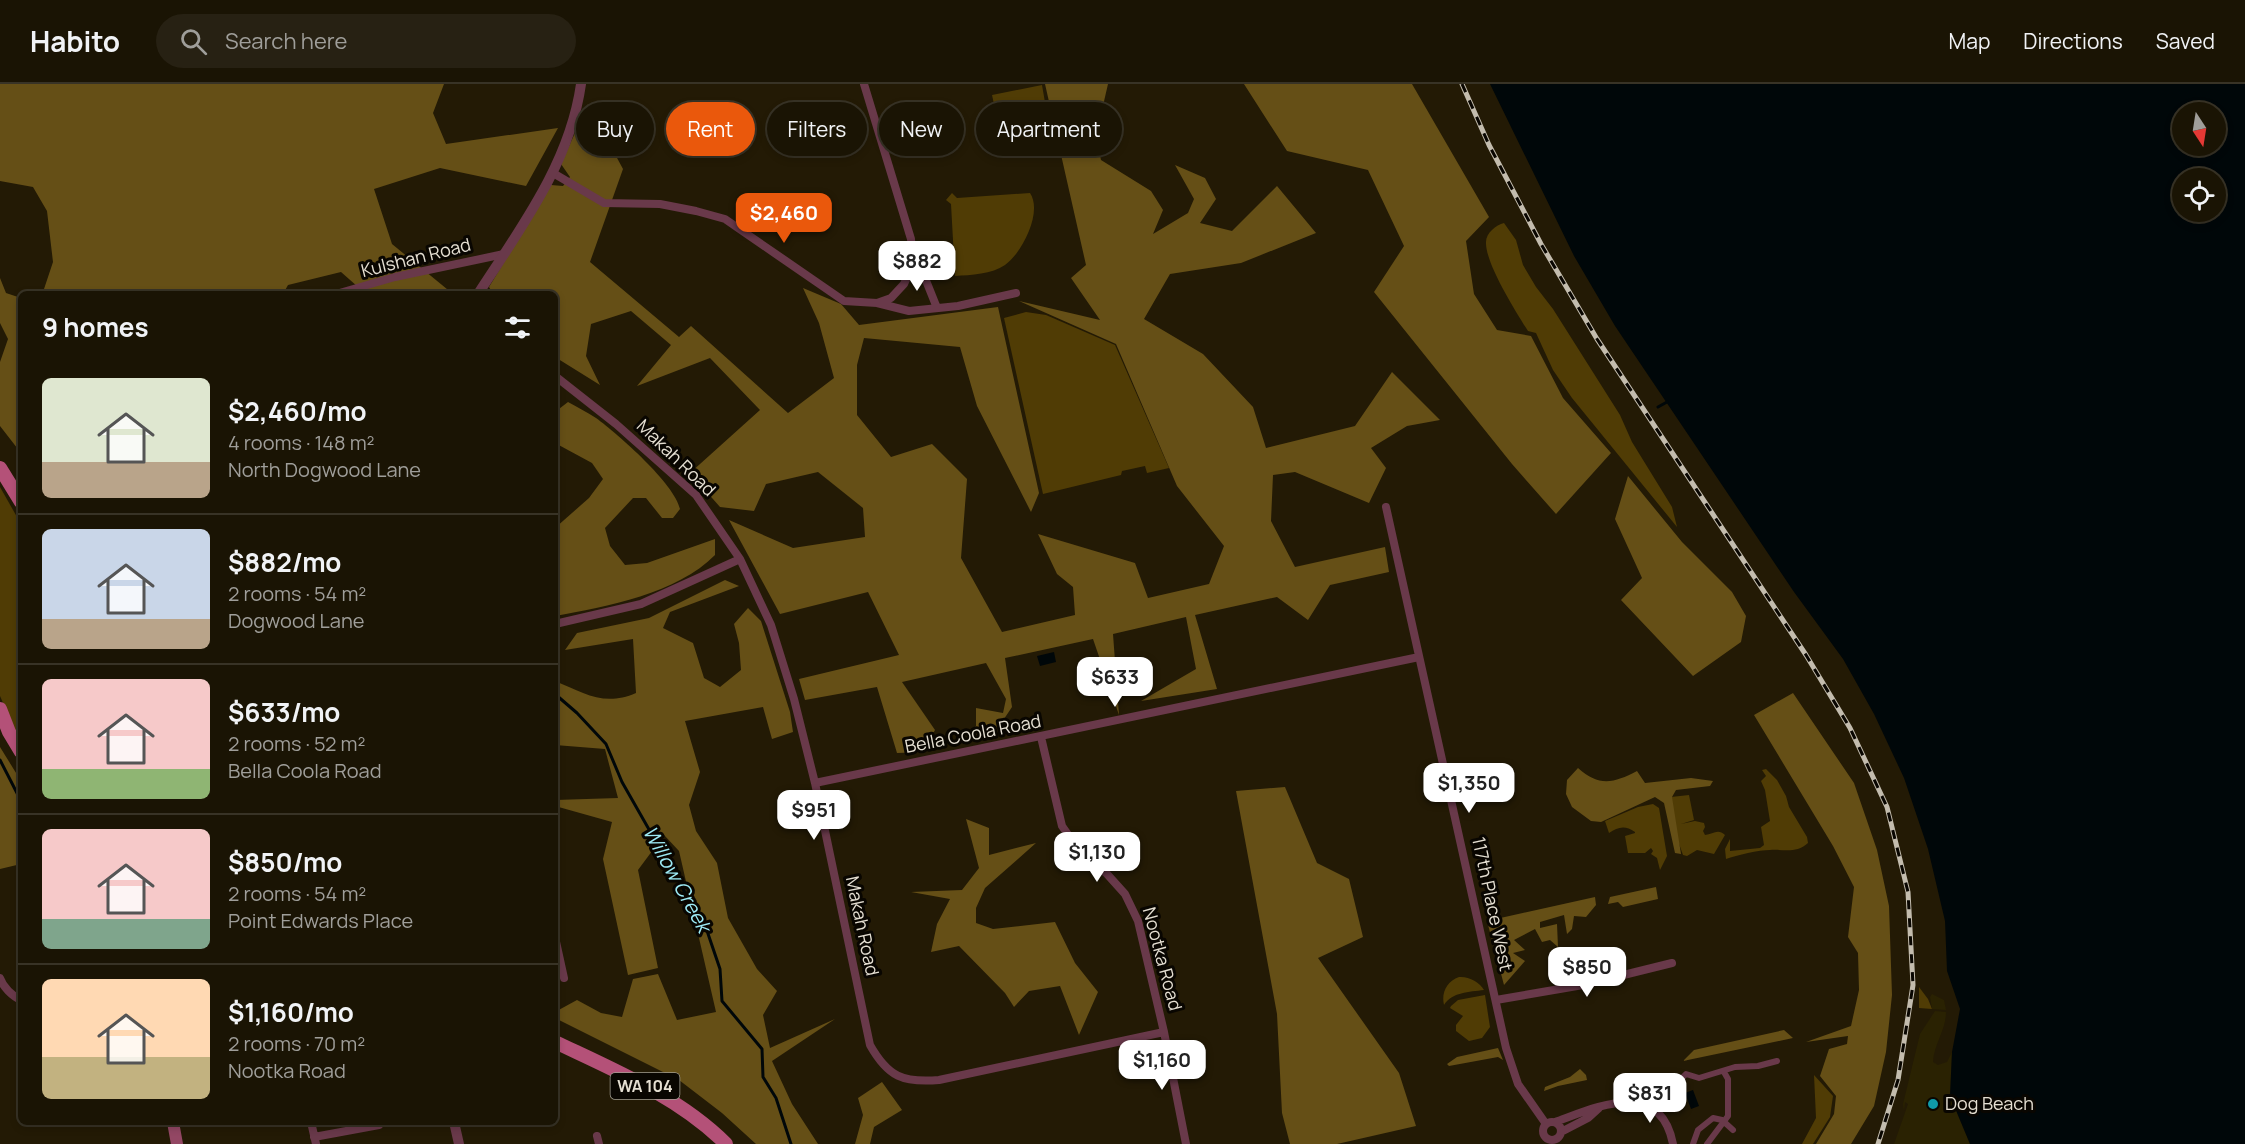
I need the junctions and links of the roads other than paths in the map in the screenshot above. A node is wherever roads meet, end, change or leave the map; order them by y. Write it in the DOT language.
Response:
graph roads {
  1 [pos="581,84"];
  2 [pos="864,84"];
  3 [pos="553,173"];
  4 [pos="504,254"];
  5 [pos="913,264"];
  6 [pos="346,291"];
  7 [pos="480,291"];
  8 [pos="1016,293"];
  9 [pos="877,303"];
  10 [pos="937,308"];
  11 [pos="558,378"];
  12 [pos="0,468"];
  13 [pos="18,497"];
  14 [pos="1386,507"];
  15 [pos="740,559"];
  16 [pos="558,623"];
  17 [pos="1419,657"];
  18 [pos="0,709"];
  19 [pos="1041,737"];
  20 [pos="18,747"];
  21 [pos="815,783"];
  22 [pos="558,951"];
  23 [pos="1672,963"];
  24 [pos="0,978"];
  25 [pos="564,978"];
  26 [pos="18,999"];
  27 [pos="1496,1000"];
  28 [pos="1164,1032"];
  29 [pos="558,1043"];
  30 [pos="1777,1061"];
  31 [pos="1724,1072"];
  32 [pos="1647,1106"];
  33 [pos="1600,1107"];
  34 [pos="1551,1123"];
  35 [pos="174,1125"];
  36 [pos="312,1125"];
  37 [pos="379,1125"];
  38 [pos="455,1125"];
  39 [pos="1733,1130"];
  40 [pos="1561,1132"];
  41 [pos="315,1141"];
  42 [pos="1556,1142"];
  43 [pos="177,1144"];
  44 [pos="459,1144"];
  45 [pos="726,1144"];
  46 [pos="1186,1144"];
  47 [pos="1673,1144"];
  48 [pos="1693,1144"];
  49 [pos="1707,1144"];
  1 -- 3 [label="street"];
  2 -- 5 [label="street"];
  3 -- 4 [label="street"];
  3 -- 9 [label="street"];
  4 -- 6 [label="street, Kulshan Road"];
  4 -- 7 [label="street"];
  5 -- 9 [label="street"];
  5 -- 10 [label="street"];
  8 -- 10 [label="street"];
  9 -- 10 [label="street"];
  11 -- 15 [label="street, Makah Road"];
  12 -- 13 [label="main road"];
  14 -- 17 [label="street, 117th Place West"];
  15 -- 16 [label="street"];
  15 -- 21 [label="street, Makah Road"];
  17 -- 19 [label="street, Bella Coola Road"];
  17 -- 27 [label="street, 117th Place West"];
  18 -- 20 [label="main road"];
  19 -- 21 [label="street, Bella Coola Road"];
  19 -- 28 [label="street, Nootka Road"];
  21 -- 28 [label="street, Makah Road"];
  22 -- 25 [label="street"];
  23 -- 27 [label="street"];
  24 -- 26 [label="street"];
  27 -- 34 [label="street, 117th Place West"];
  28 -- 46 [label="street, Nootka Road"];
  29 -- 45 [label="main road, WA 104"];
  30 -- 31 [label="street"];
  31 -- 32 [label="street"];
  31 -- 49 [label="street"];
  32 -- 33 [label="street"];
  32 -- 47 [label="street"];
  33 -- 34 [label="street"];
  33 -- 40 [label="street"];
  34 -- 40 [label="street"];
  34 -- 42 [label="street"];
  35 -- 43 [label="main road"];
  36 -- 41 [label="street"];
  37 -- 41 [label="street"];
  38 -- 44 [label="street"];
  39 -- 48 [label="street"];
  40 -- 42 [label="street"];
}
